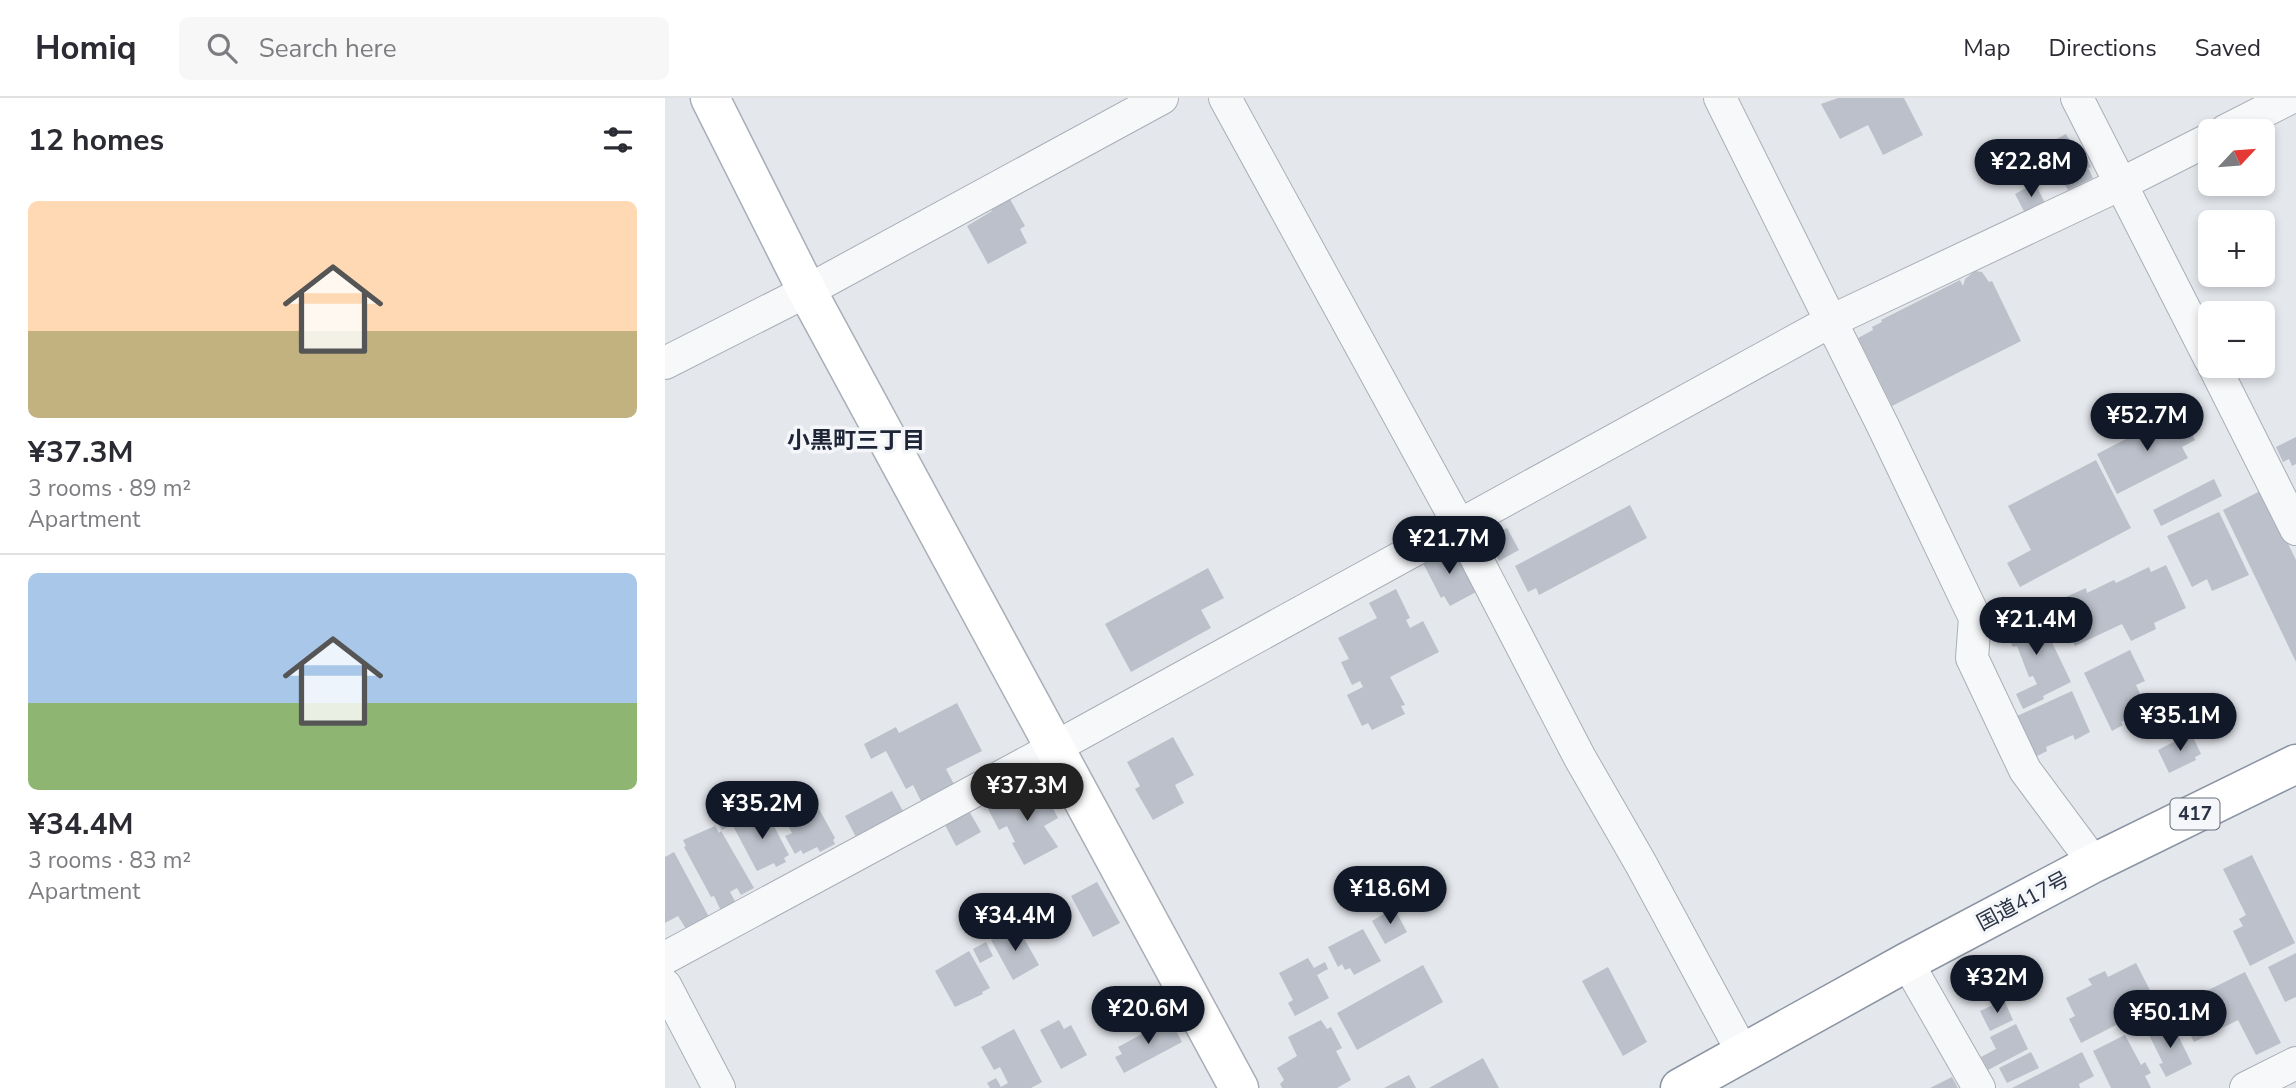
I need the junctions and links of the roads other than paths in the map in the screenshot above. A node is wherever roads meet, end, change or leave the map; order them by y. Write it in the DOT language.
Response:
graph roads {
  1 [pos="710,98"];
  2 [pos="1162,98"];
  3 [pos="1225,98"];
  4 [pos="1720,98"];
  5 [pos="2077,98"];
  6 [pos="2290,98"];
  7 [pos="2249,119"];
  8 [pos="2198,145"];
  9 [pos="2121,184"];
  10 [pos="807,291"];
  11 [pos="1831,321"];
  12 [pos="2198,335"];
  13 [pos="665,363"];
  14 [pos="2220,378"];
  15 [pos="1459,525"];
  16 [pos="2296,529"];
  17 [pos="1053,748"];
  18 [pos="2296,764"];
  19 [pos="2094,863"];
  20 [pos="665,958"];
  21 [pos="1907,962"];
  22 [pos="665,985"];
  23 [pos="1743,1054"];
  24 [pos="2296,1063"];
  25 [pos="719,1088"];
  26 [pos="1239,1088"];
  27 [pos="1680,1088"];
  28 [pos="1979,1088"];
  29 [pos="2246,1088"];
  1 -- 10 [label="main road"];
  2 -- 10 [label="street"];
  3 -- 15 [label="street"];
  4 -- 11 [label="street"];
  5 -- 9 [label="street"];
  6 -- 7 [label="street"];
  8 -- 9 [label="street"];
  9 -- 11 [label="street"];
  9 -- 12 [label="street"];
  10 -- 13 [label="street"];
  10 -- 17 [label="main road"];
  11 -- 15 [label="street"];
  11 -- 19 [label="street"];
  14 -- 16 [label="street"];
  15 -- 17 [label="street"];
  15 -- 23 [label="street"];
  17 -- 20 [label="street"];
  17 -- 26 [label="main road"];
  18 -- 19 [label="main road, 国道417号 / 417"];
  19 -- 21 [label="main road, 国道417号 / 417"];
  21 -- 23 [label="main road, 国道417号 / 417"];
  21 -- 28 [label="street"];
  22 -- 25 [label="street"];
  23 -- 27 [label="main road, 国道417号 / 417"];
  24 -- 29 [label="street"];
}
